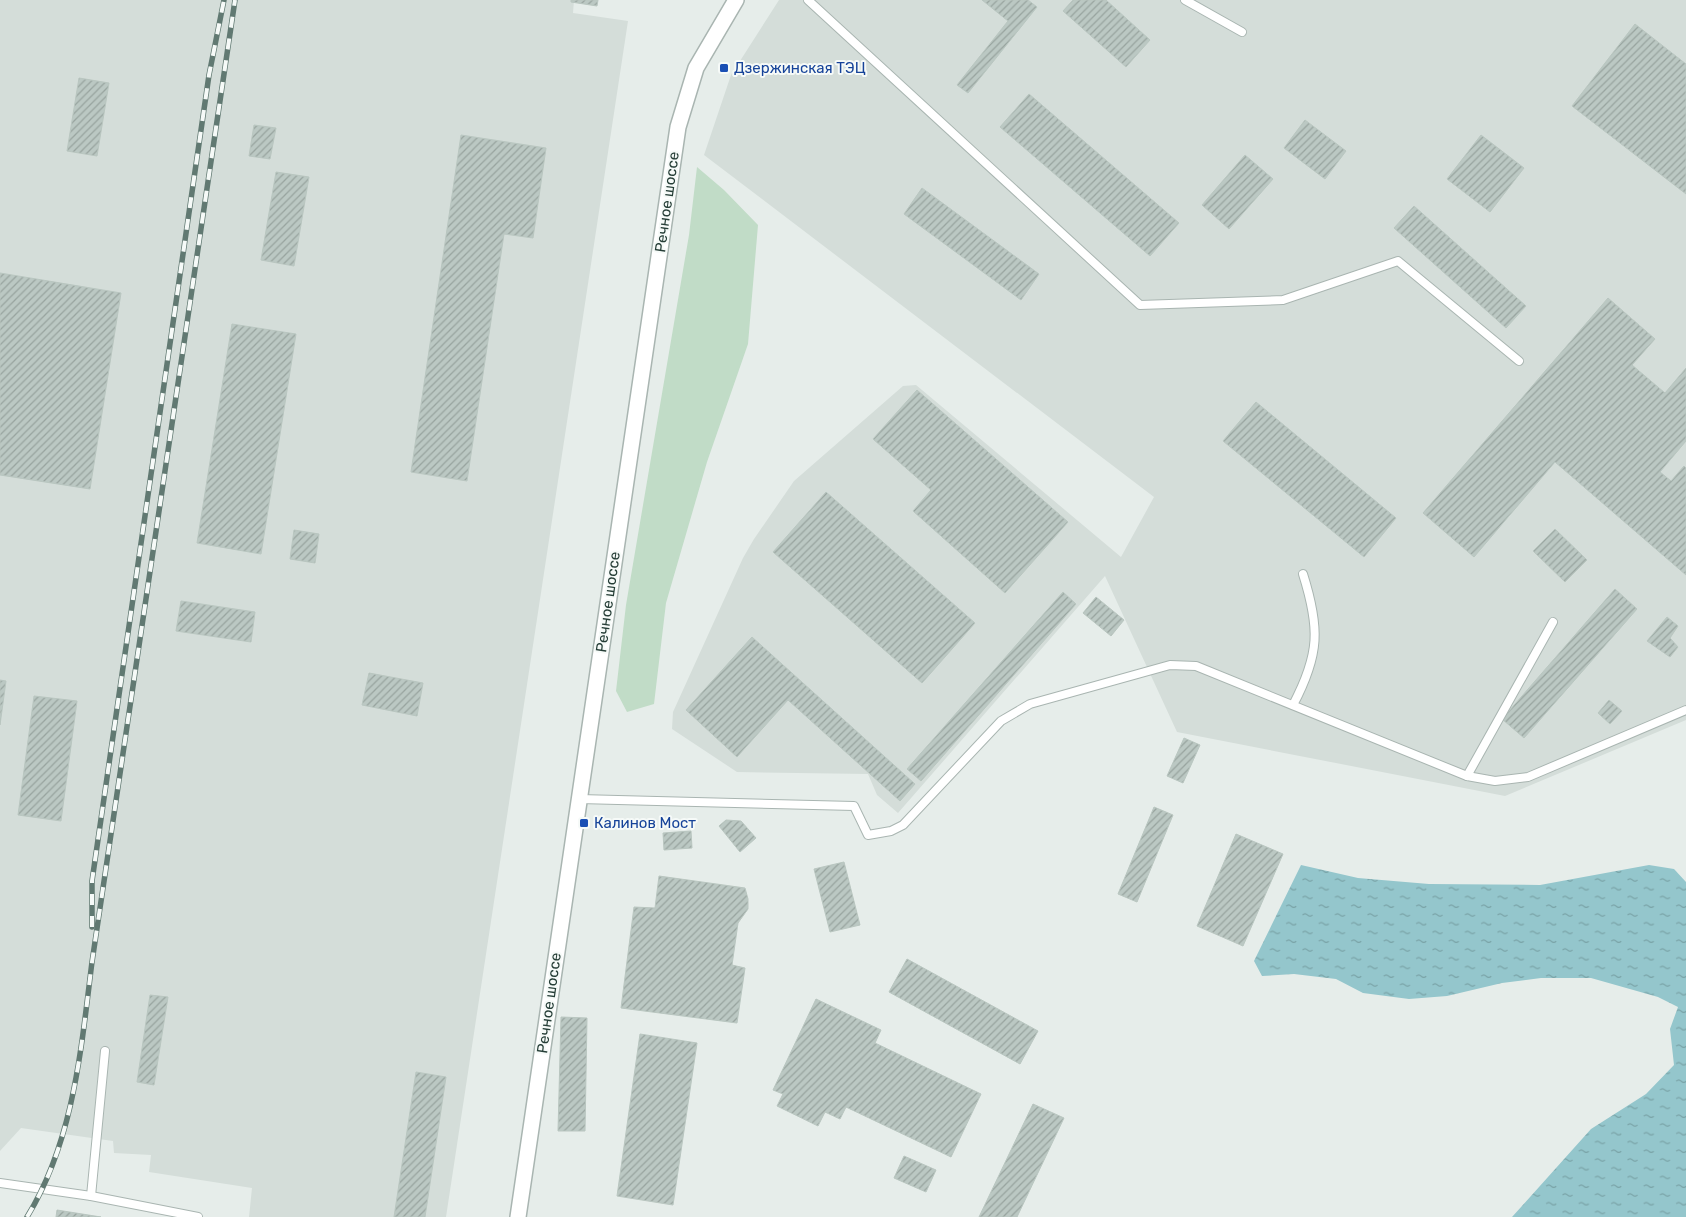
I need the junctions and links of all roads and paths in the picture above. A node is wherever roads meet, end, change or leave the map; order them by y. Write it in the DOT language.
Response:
graph roads {
  1 [pos="736,0"];
  2 [pos="808,0"];
  3 [pos="1185,0"];
  4 [pos="1242,32"];
  5 [pos="1519,361"];
  6 [pos="1304,574"];
  7 [pos="1553,622"];
  8 [pos="1293,705"];
  9 [pos="1686,710"];
  10 [pos="1467,776"];
  11 [pos="579,799"];
  12 [pos="106,1051"];
  13 [pos="0,1183"];
  14 [pos="91,1196"];
  15 [pos="198,1217"];
  16 [pos="518,1217"];
  1 -- 11 [label="street, Речное шоссе"];
  2 -- 5 [label="lane"];
  3 -- 4 [label="lane"];
  6 -- 8 [label="lane"];
  7 -- 10 [label="lane"];
  8 -- 10 [label="lane"];
  8 -- 11 [label="lane"];
  9 -- 10 [label="lane"];
  11 -- 16 [label="street, Речное шоссе"];
  12 -- 14 [label="lane"];
  13 -- 14 [label="lane"];
  14 -- 15 [label="lane"];
}
